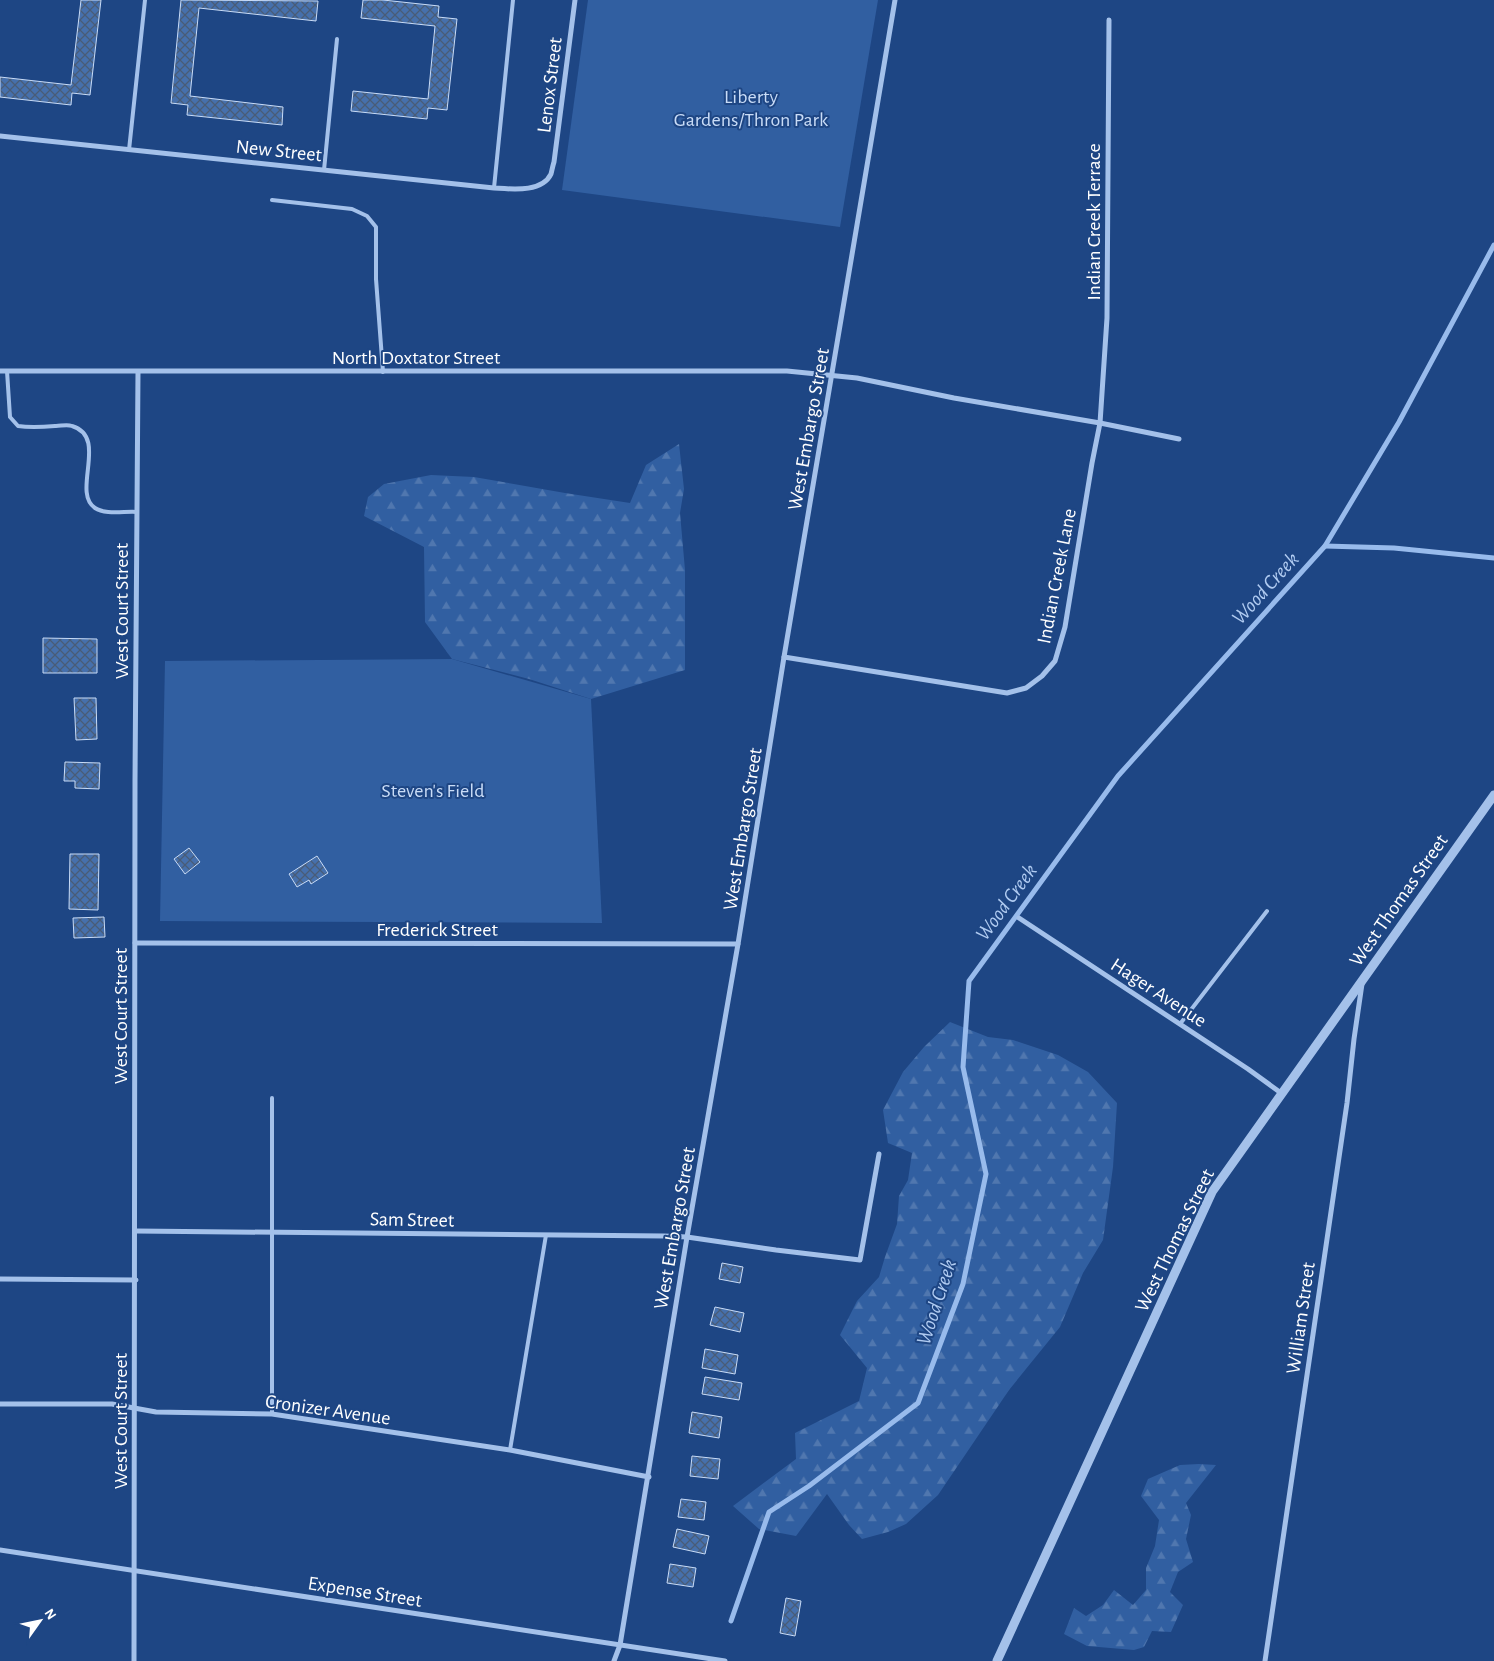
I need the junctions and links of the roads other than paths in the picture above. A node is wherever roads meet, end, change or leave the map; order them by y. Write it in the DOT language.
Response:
graph roads {
  1 [pos="144,0"];
  2 [pos="513,0"];
  3 [pos="575,0"];
  4 [pos="895,0"];
  5 [pos="1109,20"];
  6 [pos="337,39"];
  7 [pos="0,136"];
  8 [pos="129,150"];
  9 [pos="324,170"];
  10 [pos="550,174"];
  11 [pos="494,188"];
  12 [pos="272,200"];
  13 [pos="0,371"];
  14 [pos="7,371"];
  15 [pos="138,372"];
  16 [pos="383,372"];
  17 [pos="833,374"];
  18 [pos="1100,423"];
  19 [pos="1179,439"];
  20 [pos="137,512"];
  21 [pos="784,657"];
  22 [pos="1494,795"];
  23 [pos="1267,911"];
  24 [pos="1019,918"];
  25 [pos="135,943"];
  26 [pos="738,944"];
  27 [pos="1363,980"];
  28 [pos="1180,1024"];
  29 [pos="1281,1093"];
  30 [pos="272,1098"];
  31 [pos="879,1154"];
  32 [pos="136,1231"];
  33 [pos="273,1233"];
  34 [pos="546,1235"];
  35 [pos="687,1237"];
  36 [pos="0,1279"];
  37 [pos="136,1280"];
  38 [pos="0,1404"];
  39 [pos="135,1409"];
  40 [pos="272,1414"];
  41 [pos="510,1450"];
  42 [pos="649,1477"];
  43 [pos="0,1550"];
  44 [pos="135,1571"];
  45 [pos="620,1645"];
  46 [pos="134,1661"];
  47 [pos="614,1661"];
  48 [pos="725,1661"];
  49 [pos="997,1661"];
  50 [pos="1264,1661"];
  1 -- 8 [label="lane"];
  2 -- 11 [label="lane"];
  3 -- 10 [label="street, Lenox Street"];
  4 -- 17 [label="street, West Embargo Street"];
  5 -- 18 [label="street, Indian Creek Terrace"];
  6 -- 9 [label="lane"];
  7 -- 8 [label="street, New Street"];
  8 -- 9 [label="street, New Street"];
  9 -- 11 [label="street, New Street"];
  10 -- 11 [label="street, New Street"];
  12 -- 16 [label="lane"];
  13 -- 14 [label="street, North Doxtator Street"];
  14 -- 15 [label="street, North Doxtator Street"];
  14 -- 20 [label="lane"];
  15 -- 16 [label="street, North Doxtator Street"];
  15 -- 20 [label="street, West Court Street"];
  16 -- 17 [label="street, North Doxtator Street"];
  17 -- 18 [label="street"];
  17 -- 21 [label="street, West Embargo Street"];
  18 -- 19 [label="street"];
  18 -- 21 [label="street, Indian Creek Lane"];
  20 -- 25 [label="street, West Court Street"];
  21 -- 26 [label="street, West Embargo Street"];
  22 -- 27 [label="street, West Thomas Street"];
  23 -- 28 [label="lane"];
  24 -- 28 [label="street, Hager Avenue"];
  25 -- 26 [label="street, Frederick Street"];
  25 -- 32 [label="street, West Court Street"];
  26 -- 35 [label="street, West Embargo Street"];
  27 -- 29 [label="street, West Thomas Street"];
  27 -- 50 [label="street, William Street"];
  28 -- 29 [label="street, Hager Avenue"];
  29 -- 49 [label="street, West Thomas Street"];
  30 -- 33 [label="lane"];
  31 -- 35 [label="street, Sam Street"];
  32 -- 33 [label="street, Sam Street"];
  32 -- 37 [label="street, West Court Street"];
  33 -- 34 [label="street, Sam Street"];
  33 -- 40 [label="lane"];
  34 -- 35 [label="street, Sam Street"];
  34 -- 41 [label="lane"];
  35 -- 42 [label="street, West Embargo Street"];
  36 -- 37 [label="street"];
  37 -- 39 [label="street, West Court Street"];
  38 -- 39 [label="street, Cronizer Avenue"];
  39 -- 40 [label="street, Cronizer Avenue"];
  39 -- 44 [label="street, West Court Street"];
  40 -- 41 [label="street, Cronizer Avenue"];
  41 -- 42 [label="street, Cronizer Avenue"];
  42 -- 45 [label="street, West Embargo Street"];
  43 -- 44 [label="street, Expense Street"];
  44 -- 45 [label="street, Expense Street"];
  44 -- 46 [label="street, West Court Street"];
  45 -- 47 [label="street, West Embargo Street"];
  45 -- 48 [label="street, Expense Street"];
}
